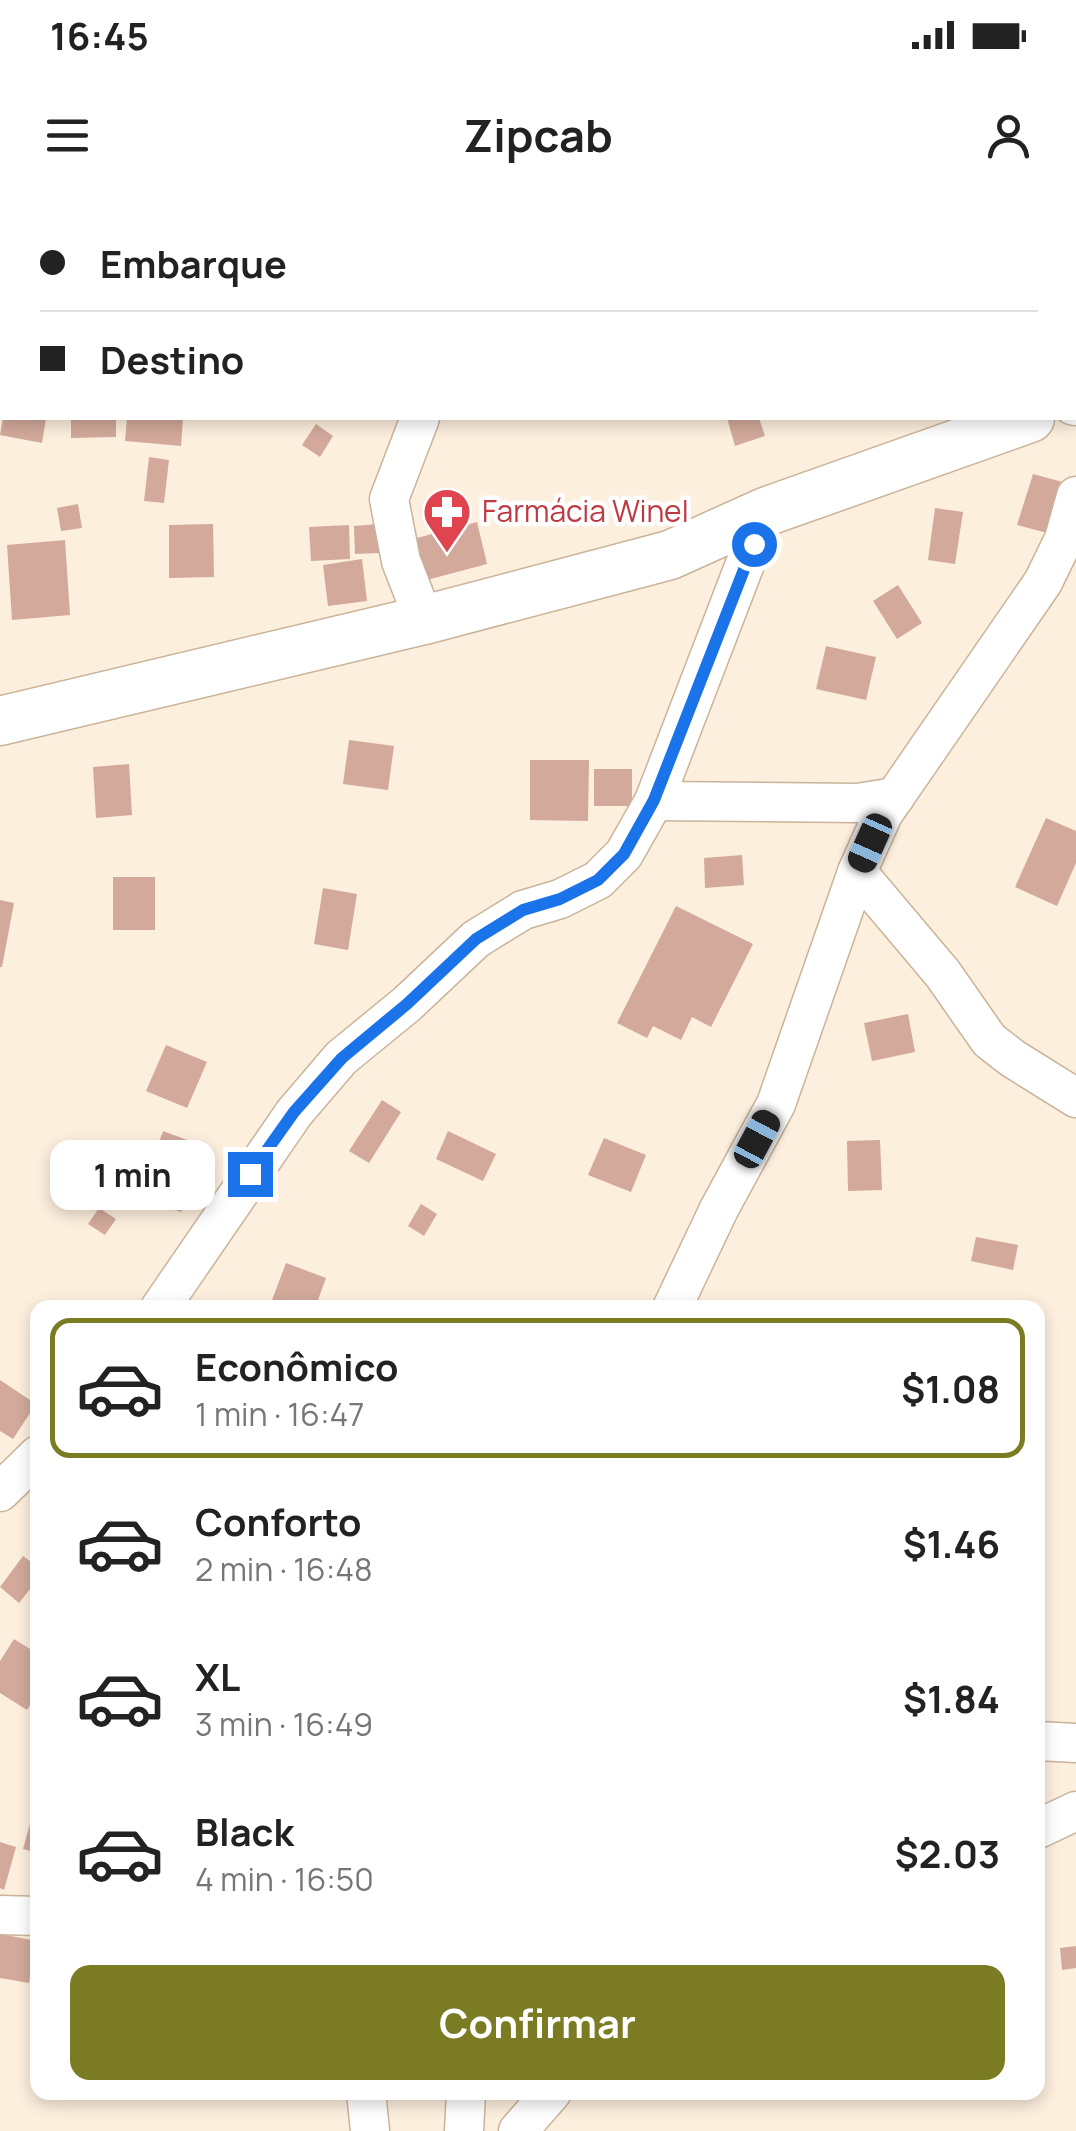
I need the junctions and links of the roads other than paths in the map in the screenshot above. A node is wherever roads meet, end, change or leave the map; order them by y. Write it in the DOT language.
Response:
graph roads {
  1 [pos="419,420"];
  2 [pos="1024,420"];
  3 [pos="1076,496"];
  4 [pos="766,512"];
  5 [pos="424,620"];
  6 [pos="0,721"];
  7 [pos="895,796"];
  8 [pos="654,800"];
  9 [pos="857,872"];
  10 [pos="1076,1098"];
  11 [pos="165,1300"];
  12 [pos="676,1300"];
  13 [pos="30,1463"];
  14 [pos="0,1492"];
  15 [pos="1045,1742"];
  16 [pos="1076,1743"];
  17 [pos="1076,1811"];
  18 [pos="1045,1826"];
  19 [pos="0,1915"];
  20 [pos="30,1916"];
  21 [pos="368,2100"];
  22 [pos="466,2100"];
  23 [pos="545,2100"];
  24 [pos="370,2131"];
  25 [pos="464,2131"];
  26 [pos="518,2131"];
  1 -- 5 [label="street"];
  2 -- 4 [label="street"];
  3 -- 7 [label="street"];
  4 -- 5 [label="street"];
  4 -- 8 [label="street"];
  5 -- 6 [label="street"];
  7 -- 8 [label="street"];
  7 -- 9 [label="street"];
  8 -- 11 [label="street"];
  9 -- 10 [label="street"];
  9 -- 12 [label="street"];
  13 -- 14 [label="street"];
  15 -- 16 [label="street"];
  17 -- 18 [label="street"];
  19 -- 20 [label="street"];
  21 -- 24 [label="street"];
  22 -- 25 [label="street"];
  23 -- 26 [label="street"];
}
